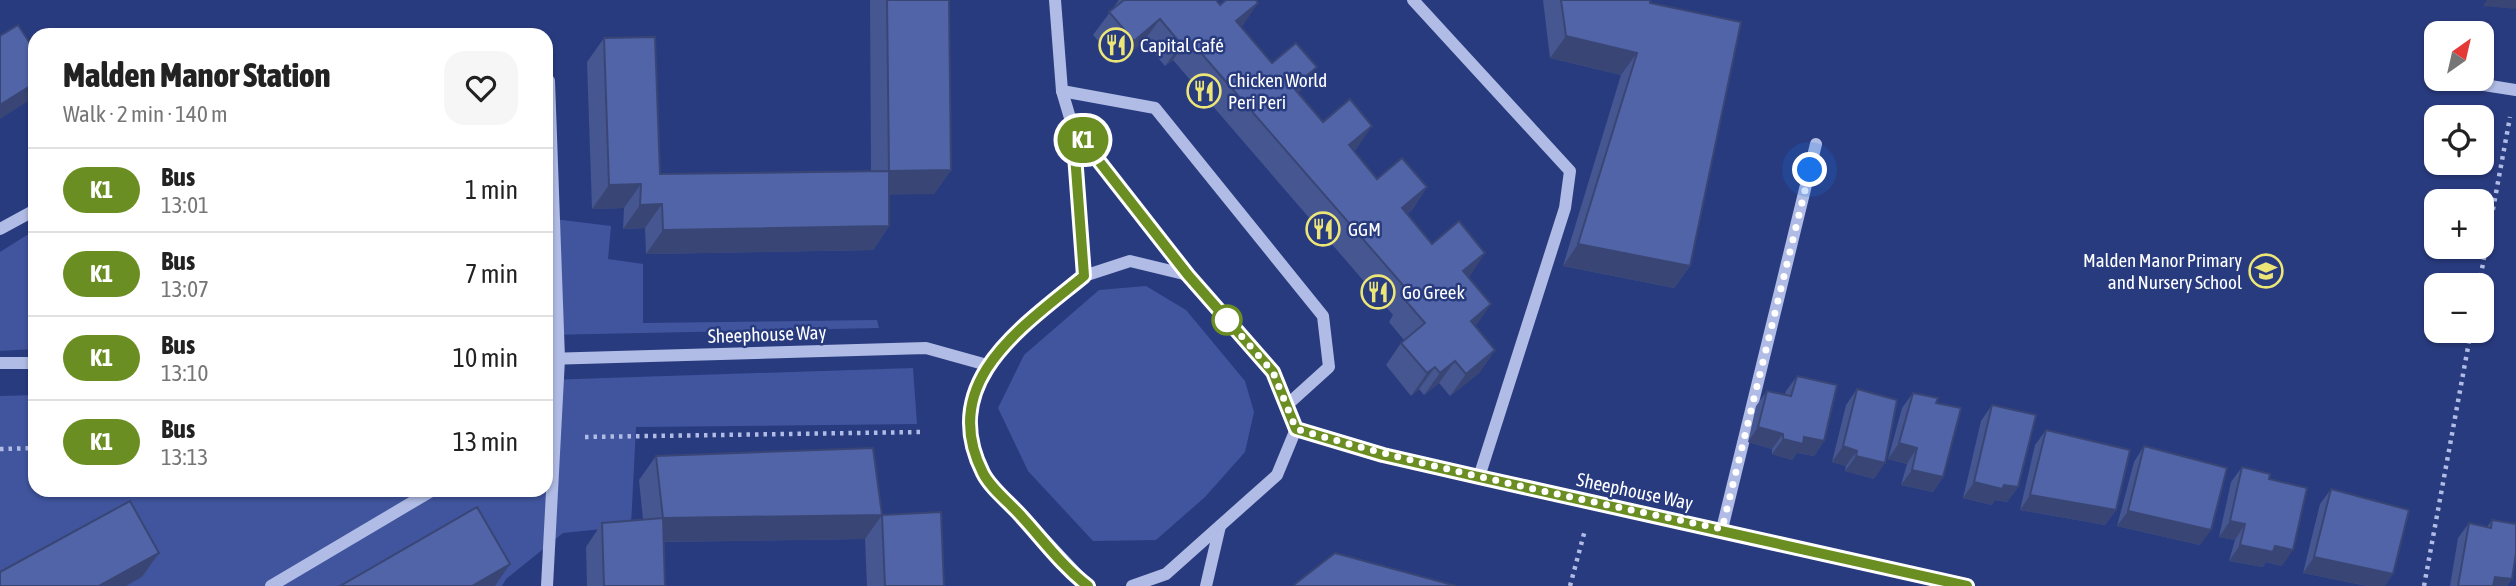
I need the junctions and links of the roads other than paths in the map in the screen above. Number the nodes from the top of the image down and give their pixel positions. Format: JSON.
{"nodes":[{"id":1,"x":1055,"y":0,"type":"edge"},
{"id":2,"x":1413,"y":0,"type":"edge"},
{"id":3,"x":2494,"y":87,"type":"edge"},
{"id":4,"x":2516,"y":90,"type":"edge"},
{"id":5,"x":1062,"y":91,"type":"junction"},
{"id":6,"x":1073,"y":128,"type":"junction"},
{"id":7,"x":1816,"y":144,"type":"dead end"},
{"id":8,"x":28,"y":213,"type":"edge"},
{"id":9,"x":0,"y":229,"type":"edge"},
{"id":10,"x":1188,"y":275,"type":"junction"},
{"id":11,"x":1084,"y":276,"type":"junction"},
{"id":12,"x":553,"y":359,"type":"edge"},
{"id":13,"x":0,"y":363,"type":"edge"},
{"id":14,"x":28,"y":363,"type":"edge"},
{"id":15,"x":987,"y":365,"type":"junction"},
{"id":16,"x":553,"y":385,"type":"edge"},
{"id":17,"x":1287,"y":405,"type":"junction"},
{"id":18,"x":1296,"y":429,"type":"junction"},
{"id":19,"x":553,"y":475,"type":"edge"},
{"id":20,"x":1479,"y":477,"type":"junction"},
{"id":21,"x":421,"y":497,"type":"edge"},
{"id":22,"x":552,"y":497,"type":"edge"},
{"id":23,"x":1220,"y":526,"type":"junction"},
{"id":24,"x":1722,"y":529,"type":"junction"},
{"id":25,"x":1080,"y":583,"type":"edge"},
{"id":26,"x":271,"y":586,"type":"edge"},
{"id":27,"x":547,"y":586,"type":"edge"},
{"id":28,"x":1132,"y":586,"type":"edge"},
{"id":29,"x":1206,"y":586,"type":"edge"},
{"id":30,"x":1967,"y":586,"type":"edge"}],
"edges":[{"from":1,"to":5,"type":"street"},
{"from":2,"to":20,"type":"street"},
{"from":3,"to":4,"type":"street"},
{"from":5,"to":6,"type":"street"},
{"from":5,"to":17,"type":"street"},
{"from":6,"to":10,"type":"street"},
{"from":6,"to":11,"type":"street"},
{"from":7,"to":24,"type":"street"},
{"from":8,"to":9,"type":"street"},
{"from":10,"to":11,"type":"street"},
{"from":10,"to":17,"type":"street"},
{"from":11,"to":15,"type":"street"},
{"from":12,"to":15,"type":"street","name":"Sheephouse Way"},
{"from":13,"to":14,"type":"street"},
{"from":15,"to":25,"type":"street"},
{"from":16,"to":19,"type":"street"},
{"from":17,"to":18,"type":"street"},
{"from":18,"to":20,"type":"street","name":"Sheephouse Way"},
{"from":18,"to":23,"type":"street"},
{"from":20,"to":24,"type":"street","name":"Sheephouse Way"},
{"from":21,"to":26,"type":"street"},
{"from":22,"to":27,"type":"street"},
{"from":23,"to":28,"type":"street"},
{"from":23,"to":29,"type":"street"},
{"from":24,"to":30,"type":"street","name":"Sheephouse Way"}]}
